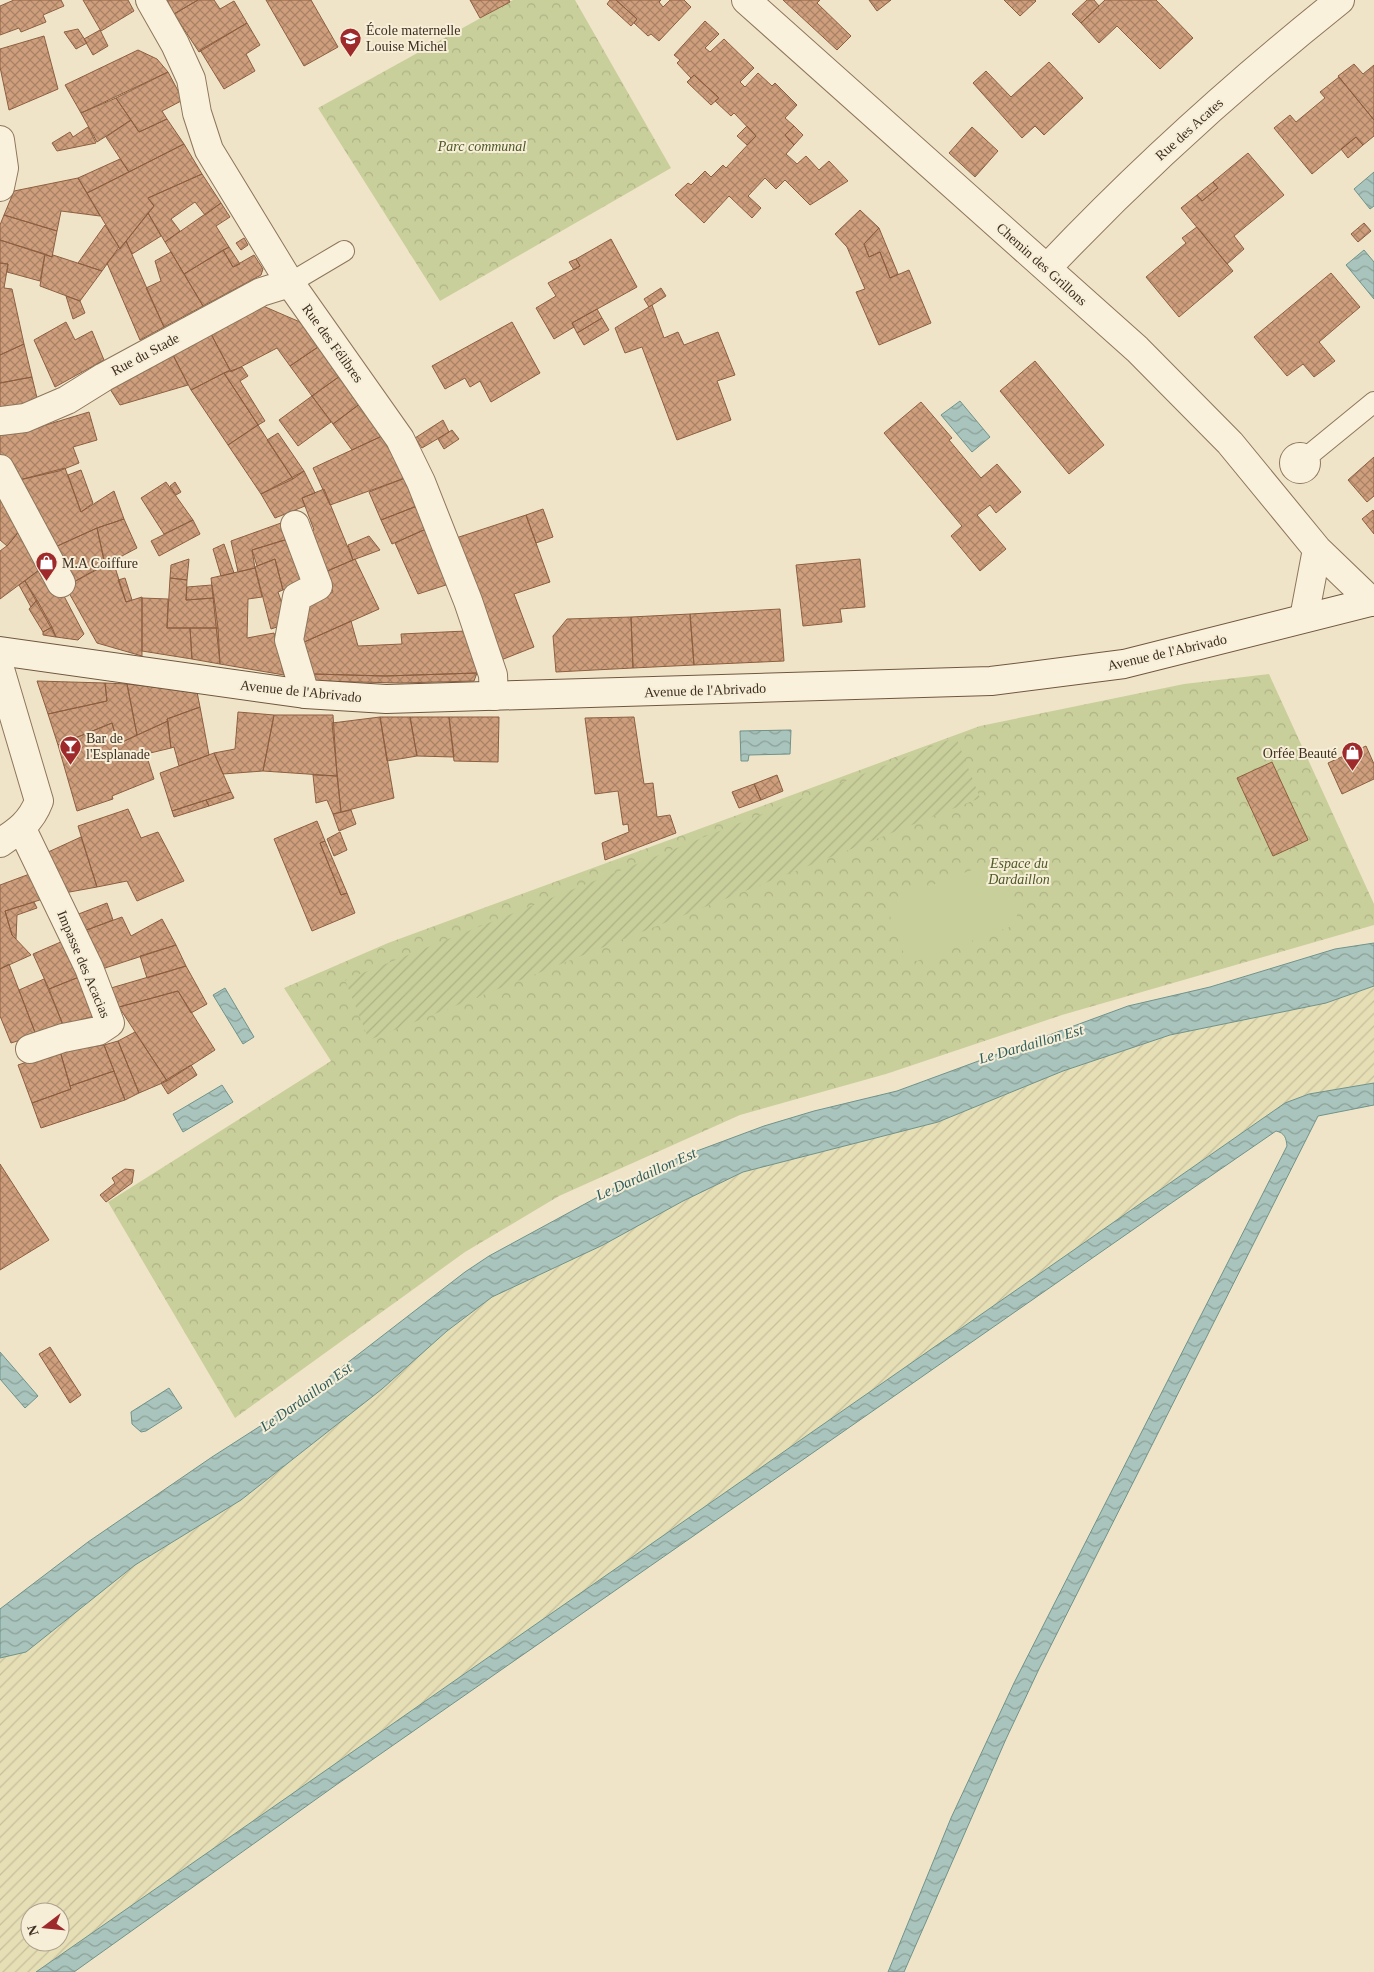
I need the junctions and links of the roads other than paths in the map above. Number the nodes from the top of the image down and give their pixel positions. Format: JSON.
{"nodes":[{"id":1,"x":150,"y":0,"type":"edge"},
{"id":2,"x":746,"y":0,"type":"edge"},
{"id":3,"x":1340,"y":0,"type":"edge"},
{"id":4,"x":0,"y":140,"type":"edge"},
{"id":5,"x":0,"y":188,"type":"edge"},
{"id":6,"x":344,"y":250,"type":"dead end"},
{"id":7,"x":1047,"y":268,"type":"junction"},
{"id":8,"x":290,"y":283,"type":"junction"},
{"id":9,"x":1374,"y":402,"type":"edge"},
{"id":10,"x":0,"y":421,"type":"edge"},
{"id":11,"x":0,"y":469,"type":"edge"},
{"id":12,"x":1269,"y":489,"type":"junction"},
{"id":13,"x":295,"y":525,"type":"dead end"},
{"id":14,"x":1317,"y":549,"type":"junction"},
{"id":15,"x":61,"y":583,"type":"dead end"},
{"id":16,"x":1373,"y":601,"type":"edge"},
{"id":17,"x":1304,"y":618,"type":"junction"},
{"id":18,"x":0,"y":651,"type":"edge"},
{"id":19,"x":0,"y":669,"type":"edge"},
{"id":20,"x":305,"y":694,"type":"junction"},
{"id":21,"x":494,"y":696,"type":"junction"},
{"id":22,"x":11,"y":836,"type":"edge"},
{"id":23,"x":30,"y":1049,"type":"dead end"}],
"edges":[{"from":1,"to":8,"type":"street","name":"Rue des Félibres"},
{"from":2,"to":7,"type":"street","name":"Chemin des Grillons"},
{"from":3,"to":7,"type":"street","name":"Rue des Acates"},
{"from":4,"to":5,"type":"street"},
{"from":6,"to":8,"type":"lane"},
{"from":7,"to":12,"type":"street","name":"Chemin des Grillons"},
{"from":8,"to":10,"type":"street","name":"Rue du Stade"},
{"from":8,"to":21,"type":"street","name":"Rue des Félibres"},
{"from":9,"to":12,"type":"lane"},
{"from":11,"to":15,"type":"street"},
{"from":12,"to":14,"type":"street","name":"Chemin des Grillons"},
{"from":13,"to":20,"type":"street"},
{"from":14,"to":16,"type":"street","name":"Chemin des Grillons"},
{"from":14,"to":17,"type":"street"},
{"from":16,"to":17,"type":"street","name":"Avenue de l'Abrivado"},
{"from":17,"to":21,"type":"street","name":"Avenue de l'Abrivado"},
{"from":18,"to":20,"type":"street","name":"Avenue de l'Abrivado"},
{"from":19,"to":22,"type":"street"},
{"from":20,"to":21,"type":"street","name":"Avenue de l'Abrivado"},
{"from":22,"to":23,"type":"street","name":"Impasse des Acacias"}]}
